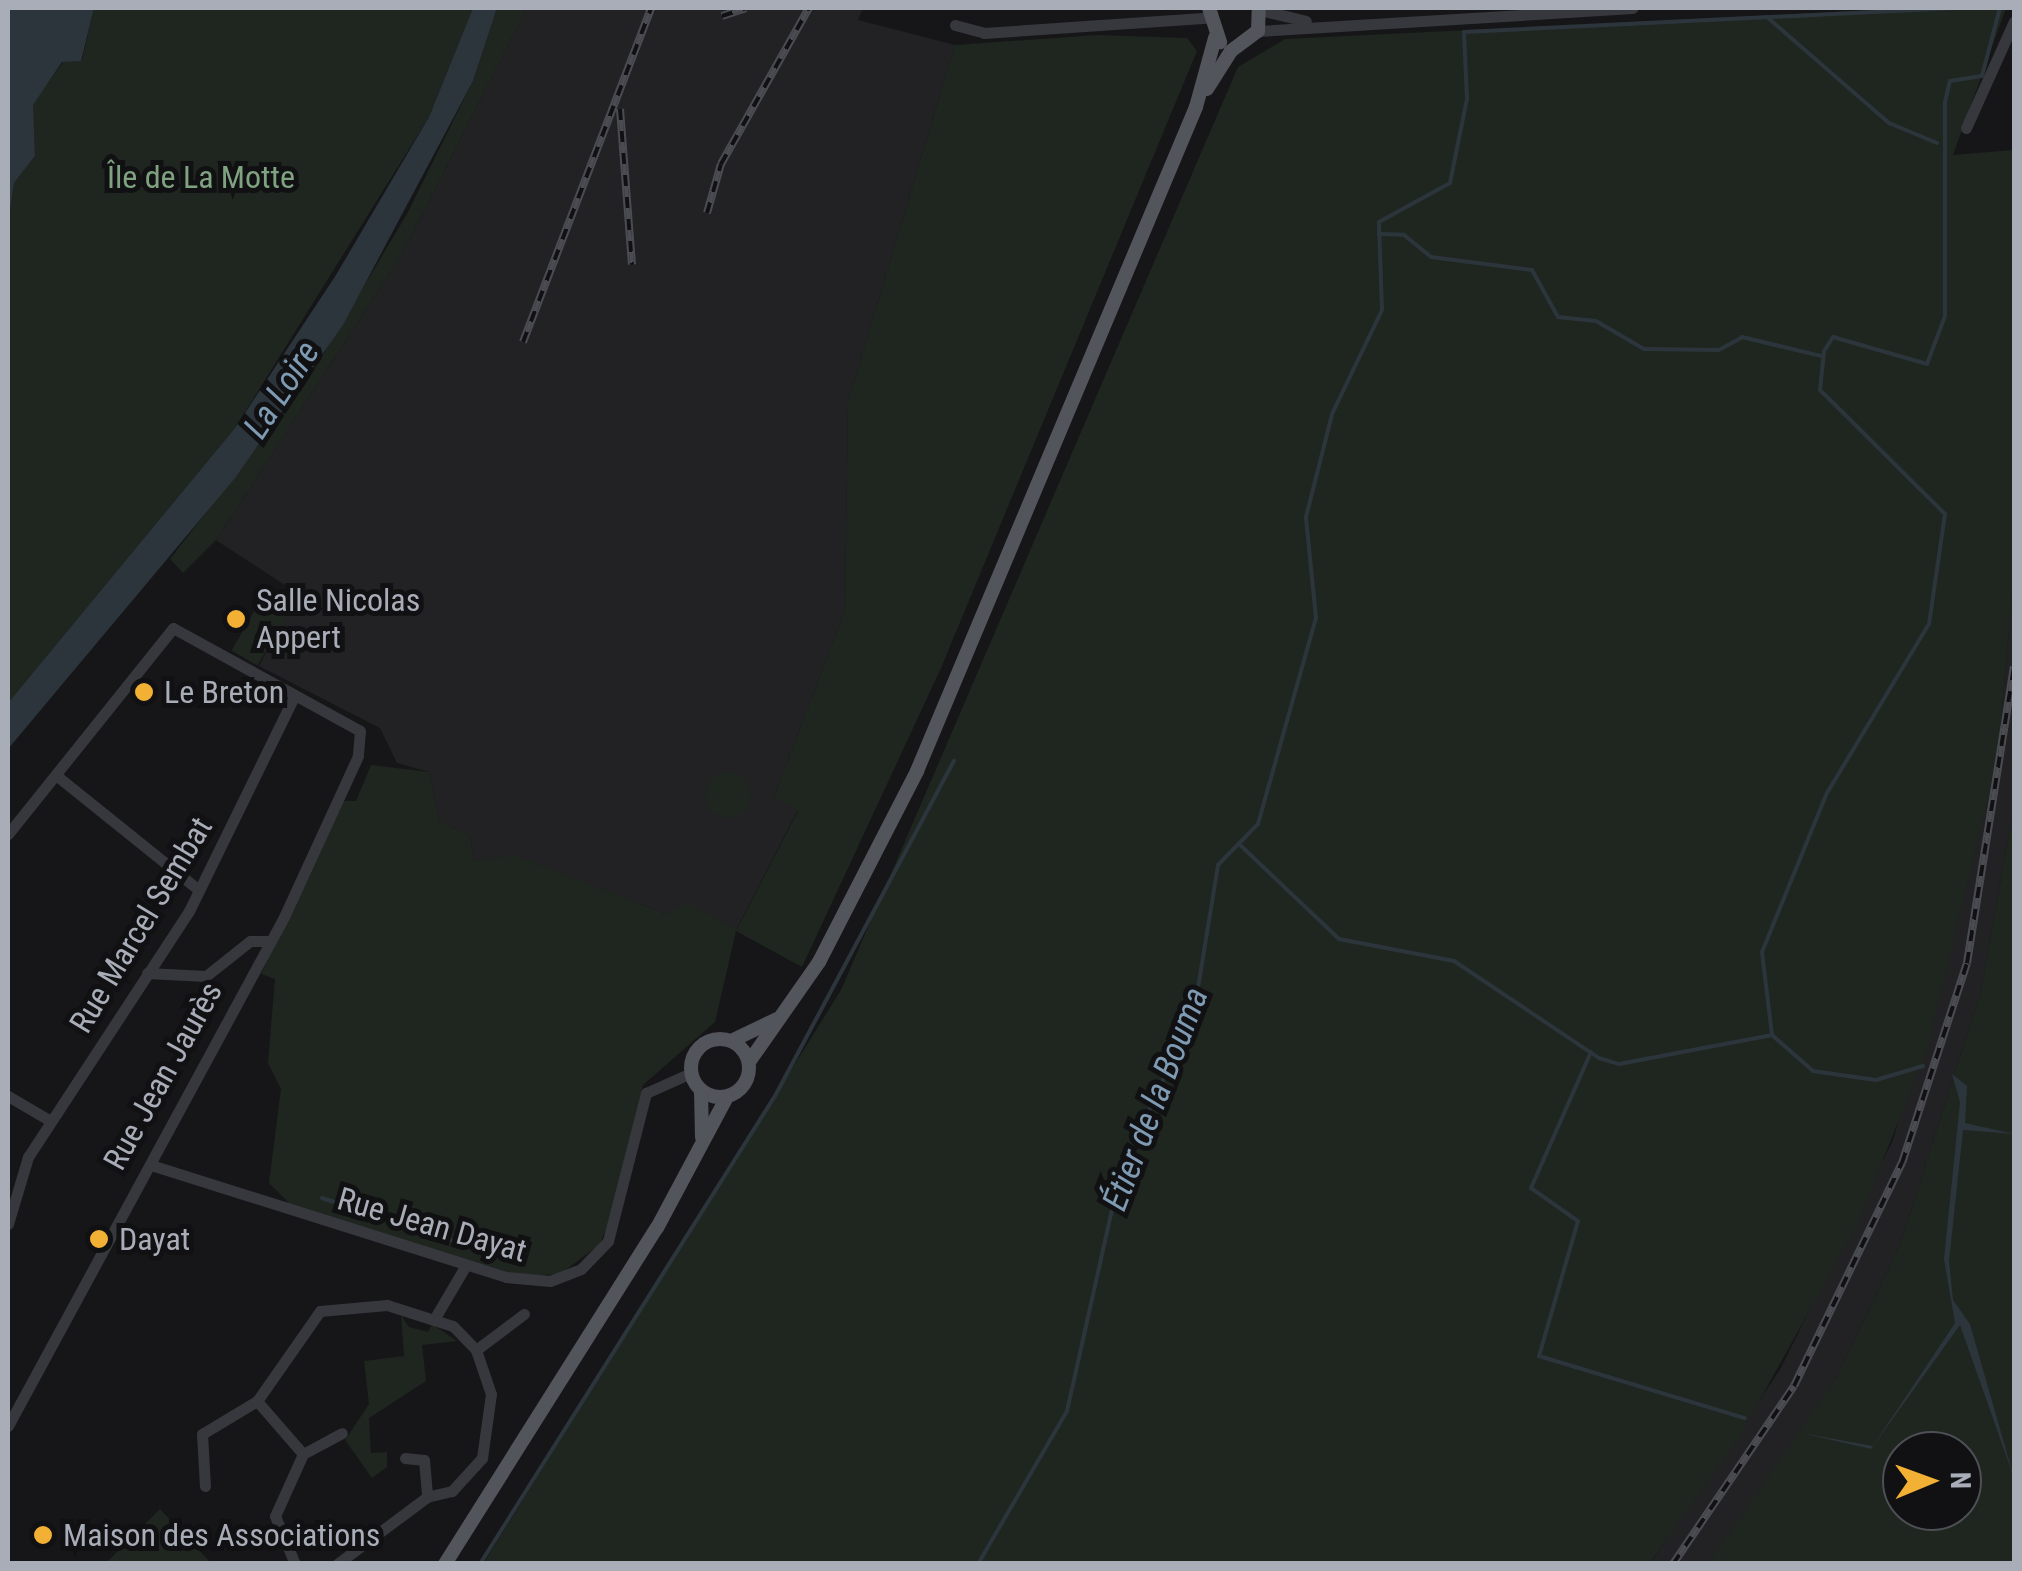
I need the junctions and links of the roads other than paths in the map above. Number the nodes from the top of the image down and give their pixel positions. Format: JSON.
{"nodes":[{"id":1,"x":1632,"y":8,"type":"edge"},
{"id":2,"x":1259,"y":9,"type":"edge"},
{"id":3,"x":1208,"y":13,"type":"edge"},
{"id":4,"x":2014,"y":21,"type":"edge"},
{"id":5,"x":1316,"y":22,"type":"junction"},
{"id":6,"x":954,"y":26,"type":"dead end"},
{"id":7,"x":1258,"y":31,"type":"junction"},
{"id":8,"x":1215,"y":38,"type":"junction"},
{"id":9,"x":1236,"y":46,"type":"junction"},
{"id":10,"x":1196,"y":107,"type":"junction"},
{"id":11,"x":1966,"y":128,"type":"dead end"},
{"id":12,"x":294,"y":698,"type":"junction"},
{"id":13,"x":56,"y":776,"type":"junction"},
{"id":14,"x":8,"y":834,"type":"edge"},
{"id":15,"x":199,"y":890,"type":"junction"},
{"id":16,"x":268,"y":941,"type":"junction"},
{"id":17,"x":147,"y":974,"type":"junction"},
{"id":18,"x":777,"y":1019,"type":"junction"},
{"id":19,"x":731,"y":1041,"type":"junction"},
{"id":20,"x":748,"y":1062,"type":"junction"},
{"id":21,"x":691,"y":1073,"type":"junction"},
{"id":22,"x":701,"y":1090,"type":"junction"},
{"id":23,"x":8,"y":1096,"type":"edge"},
{"id":24,"x":727,"y":1097,"type":"junction"},
{"id":25,"x":49,"y":1120,"type":"junction"},
{"id":26,"x":702,"y":1143,"type":"junction"},
{"id":27,"x":150,"y":1165,"type":"junction"},
{"id":28,"x":8,"y":1224,"type":"edge"},
{"id":29,"x":466,"y":1265,"type":"junction"},
{"id":30,"x":524,"y":1314,"type":"dead end"},
{"id":31,"x":436,"y":1316,"type":"junction"},
{"id":32,"x":476,"y":1350,"type":"junction"},
{"id":33,"x":257,"y":1401,"type":"junction"},
{"id":34,"x":8,"y":1426,"type":"edge"},
{"id":35,"x":342,"y":1433,"type":"dead end"},
{"id":36,"x":303,"y":1454,"type":"junction"},
{"id":37,"x":405,"y":1458,"type":"dead end"},
{"id":38,"x":205,"y":1486,"type":"dead end"},
{"id":39,"x":427,"y":1497,"type":"junction"},
{"id":40,"x":296,"y":1564,"type":"edge"},
{"id":41,"x":337,"y":1564,"type":"edge"},
{"id":42,"x":445,"y":1564,"type":"edge"}],
"edges":[{"from":1,"to":5,"type":"street"},
{"from":2,"to":5,"type":"street"},
{"from":2,"to":7,"type":"main road"},
{"from":3,"to":6,"type":"street"},
{"from":3,"to":8,"type":"main road"},
{"from":4,"to":11,"type":"street"},
{"from":5,"to":7,"type":"street"},
{"from":7,"to":9,"type":"main road"},
{"from":8,"to":9,"type":"main road"},
{"from":8,"to":10,"type":"main road"},
{"from":9,"to":10,"type":"main road"},
{"from":10,"to":18,"type":"main road"},
{"from":12,"to":13,"type":"street"},
{"from":12,"to":15,"type":"street","name":"Rue Marcel Sembat"},
{"from":12,"to":16,"type":"street","name":"Rue Jean Jaurès"},
{"from":13,"to":14,"type":"street"},
{"from":13,"to":15,"type":"street"},
{"from":15,"to":17,"type":"street","name":"Rue Marcel Sembat"},
{"from":16,"to":17,"type":"street"},
{"from":16,"to":27,"type":"street","name":"Rue Jean Jaurès"},
{"from":17,"to":25,"type":"street","name":"Rue Marcel Sembat"},
{"from":18,"to":19,"type":"main road"},
{"from":18,"to":20,"type":"main road"},
{"from":19,"to":20,"type":"main road"},
{"from":19,"to":21,"type":"main road"},
{"from":20,"to":24,"type":"main road"},
{"from":21,"to":22,"type":"main road"},
{"from":21,"to":29,"type":"street","name":"Rue Jean Dayat"},
{"from":22,"to":24,"type":"main road"},
{"from":22,"to":26,"type":"main road"},
{"from":23,"to":25,"type":"street"},
{"from":24,"to":26,"type":"main road"},
{"from":25,"to":28,"type":"street","name":"Rue Marcel Sembat"},
{"from":26,"to":42,"type":"main road"},
{"from":27,"to":29,"type":"street","name":"Rue Jean Dayat"},
{"from":27,"to":34,"type":"street","name":"Rue Jean Jaurès"},
{"from":29,"to":31,"type":"street"},
{"from":30,"to":32,"type":"street"},
{"from":31,"to":32,"type":"street"},
{"from":31,"to":33,"type":"street"},
{"from":32,"to":39,"type":"street"},
{"from":33,"to":36,"type":"street"},
{"from":33,"to":38,"type":"street"},
{"from":35,"to":36,"type":"street"},
{"from":36,"to":40,"type":"street"},
{"from":37,"to":39,"type":"street"},
{"from":39,"to":41,"type":"street"}]}
